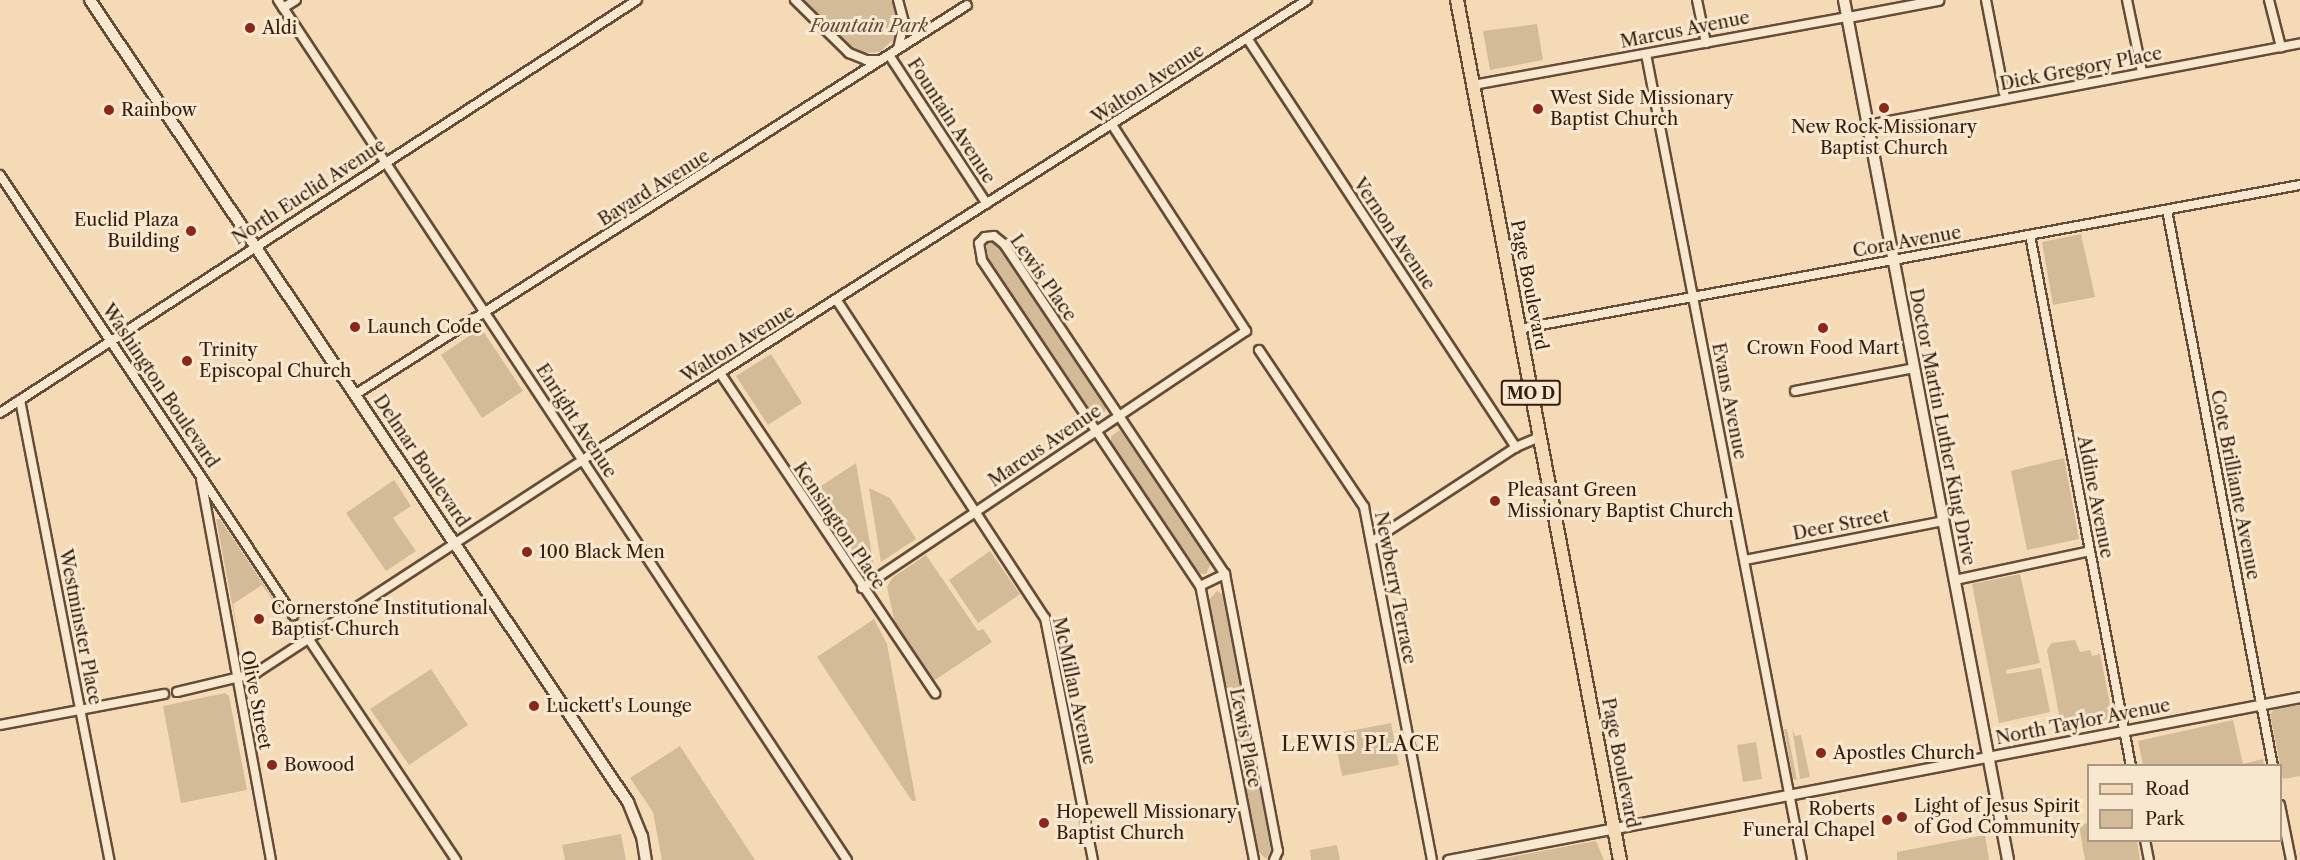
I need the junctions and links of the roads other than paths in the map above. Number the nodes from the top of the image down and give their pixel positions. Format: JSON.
{"nodes":[{"id":1,"x":90,"y":0,"type":"edge"},
{"id":2,"x":278,"y":0,"type":"edge"},
{"id":3,"x":296,"y":0,"type":"edge"},
{"id":4,"x":637,"y":0,"type":"edge"},
{"id":5,"x":795,"y":0,"type":"edge"},
{"id":6,"x":898,"y":0,"type":"edge"},
{"id":7,"x":1307,"y":0,"type":"edge"},
{"id":8,"x":1457,"y":0,"type":"edge"},
{"id":9,"x":1697,"y":0,"type":"edge"},
{"id":10,"x":1844,"y":0,"type":"edge"},
{"id":11,"x":1938,"y":0,"type":"edge"},
{"id":12,"x":1986,"y":0,"type":"edge"},
{"id":13,"x":2127,"y":0,"type":"edge"},
{"id":14,"x":2270,"y":0,"type":"edge"},
{"id":15,"x":967,"y":5,"type":"dead end"},
{"id":16,"x":283,"y":8,"type":"junction"},
{"id":17,"x":1848,"y":17,"type":"junction"},
{"id":18,"x":1247,"y":38,"type":"junction"},
{"id":19,"x":1706,"y":43,"type":"junction"},
{"id":20,"x":2300,"y":43,"type":"edge"},
{"id":21,"x":2281,"y":47,"type":"junction"},
{"id":22,"x":898,"y":49,"type":"junction"},
{"id":23,"x":1646,"y":54,"type":"junction"},
{"id":24,"x":889,"y":55,"type":"junction"},
{"id":25,"x":882,"y":60,"type":"junction"},
{"id":26,"x":2142,"y":72,"type":"junction"},
{"id":27,"x":1473,"y":85,"type":"junction"},
{"id":28,"x":2005,"y":98,"type":"junction"},
{"id":29,"x":1112,"y":125,"type":"junction"},
{"id":30,"x":1868,"y":125,"type":"junction"},
{"id":31,"x":385,"y":160,"type":"junction"},
{"id":32,"x":0,"y":175,"type":"edge"},
{"id":33,"x":2300,"y":185,"type":"edge"},
{"id":34,"x":987,"y":204,"type":"junction"},
{"id":35,"x":2167,"y":210,"type":"junction"},
{"id":36,"x":2030,"y":235,"type":"junction"},
{"id":37,"x":256,"y":243,"type":"junction"},
{"id":38,"x":1894,"y":259,"type":"junction"},
{"id":39,"x":1692,"y":298,"type":"junction"},
{"id":40,"x":836,"y":299,"type":"junction"},
{"id":41,"x":486,"y":311,"type":"junction"},
{"id":42,"x":1519,"y":329,"type":"junction"},
{"id":43,"x":111,"y":340,"type":"junction"},
{"id":44,"x":1259,"y":350,"type":"dead end"},
{"id":45,"x":1914,"y":368,"type":"junction"},
{"id":46,"x":720,"y":374,"type":"junction"},
{"id":47,"x":1795,"y":392,"type":"dead end"},
{"id":48,"x":356,"y":394,"type":"junction"},
{"id":49,"x":20,"y":400,"type":"junction"},
{"id":50,"x":0,"y":413,"type":"edge"},
{"id":51,"x":1119,"y":416,"type":"junction"},
{"id":52,"x":1098,"y":430,"type":"junction"},
{"id":53,"x":1540,"y":438,"type":"junction"},
{"id":54,"x":1516,"y":447,"type":"junction"},
{"id":55,"x":584,"y":459,"type":"junction"},
{"id":56,"x":201,"y":474,"type":"junction"},
{"id":57,"x":976,"y":511,"type":"junction"},
{"id":58,"x":1944,"y":520,"type":"junction"},
{"id":59,"x":1371,"y":542,"type":"junction"},
{"id":60,"x":455,"y":543,"type":"junction"},
{"id":61,"x":2090,"y":551,"type":"junction"},
{"id":62,"x":1745,"y":560,"type":"junction"},
{"id":63,"x":1225,"y":574,"type":"junction"},
{"id":64,"x":1955,"y":580,"type":"junction"},
{"id":65,"x":1200,"y":586,"type":"junction"},
{"id":66,"x":862,"y":588,"type":"junction"},
{"id":67,"x":293,"y":615,"type":"dead end"},
{"id":68,"x":308,"y":638,"type":"junction"},
{"id":69,"x":237,"y":680,"type":"junction"},
{"id":70,"x":177,"y":692,"type":"dead end"},
{"id":71,"x":935,"y":693,"type":"dead end"},
{"id":72,"x":164,"y":694,"type":"dead end"},
{"id":73,"x":2300,"y":697,"type":"edge"},
{"id":74,"x":2262,"y":704,"type":"junction"},
{"id":75,"x":81,"y":710,"type":"junction"},
{"id":76,"x":0,"y":725,"type":"edge"},
{"id":77,"x":2123,"y":731,"type":"junction"},
{"id":78,"x":1988,"y":757,"type":"junction"},
{"id":79,"x":2131,"y":764,"type":"edge"},
{"id":80,"x":2273,"y":764,"type":"edge"},
{"id":81,"x":1790,"y":795,"type":"junction"},
{"id":82,"x":2282,"y":815,"type":"edge"},
{"id":83,"x":1614,"y":829,"type":"junction"},
{"id":84,"x":2145,"y":842,"type":"edge"},
{"id":85,"x":109,"y":860,"type":"edge"},
{"id":86,"x":272,"y":860,"type":"edge"},
{"id":87,"x":456,"y":860,"type":"edge"},
{"id":88,"x":646,"y":860,"type":"edge"},
{"id":89,"x":847,"y":860,"type":"edge"},
{"id":90,"x":1093,"y":860,"type":"edge"},
{"id":91,"x":1254,"y":860,"type":"edge"},
{"id":92,"x":1274,"y":860,"type":"edge"},
{"id":93,"x":1432,"y":860,"type":"edge"},
{"id":94,"x":1448,"y":860,"type":"edge"},
{"id":95,"x":1620,"y":860,"type":"edge"},
{"id":96,"x":1802,"y":860,"type":"edge"},
{"id":97,"x":2008,"y":860,"type":"edge"},
{"id":98,"x":2149,"y":860,"type":"edge"},
{"id":99,"x":2291,"y":860,"type":"edge"}],
"edges":[{"from":1,"to":37,"type":"main road","name":"Delmar Boulevard"},
{"from":2,"to":16,"type":"street","name":"Enright Avenue"},
{"from":3,"to":16,"type":"street"},
{"from":4,"to":31,"type":"street","name":"North Euclid Avenue"},
{"from":5,"to":25,"type":"street","name":"Fountain Avenue"},
{"from":6,"to":22,"type":"street","name":"Fountain Avenue"},
{"from":7,"to":18,"type":"street","name":"Walton Avenue"},
{"from":8,"to":27,"type":"main road","name":"Page Boulevard","number":"MO D"},
{"from":9,"to":19,"type":"street"},
{"from":10,"to":17,"type":"main road","name":"Doctor Martin Luther King Drive"},
{"from":11,"to":17,"type":"street","name":"Marcus Avenue"},
{"from":12,"to":28,"type":"street"},
{"from":13,"to":26,"type":"street"},
{"from":14,"to":21,"type":"street"},
{"from":15,"to":22,"type":"street","name":"Bayard Avenue"},
{"from":16,"to":31,"type":"street","name":"Enright Avenue"},
{"from":17,"to":19,"type":"street","name":"Marcus Avenue"},
{"from":17,"to":30,"type":"main road","name":"Doctor Martin Luther King Drive"},
{"from":18,"to":29,"type":"street","name":"Walton Avenue"},
{"from":18,"to":54,"type":"street","name":"Vernon Avenue"},
{"from":19,"to":23,"type":"street","name":"Marcus Avenue"},
{"from":20,"to":21,"type":"street","name":"Dick Gregory Place"},
{"from":21,"to":26,"type":"street","name":"Dick Gregory Place"},
{"from":22,"to":24,"type":"street","name":"Bayard Avenue"},
{"from":23,"to":27,"type":"street","name":"Marcus Avenue"},
{"from":23,"to":39,"type":"street","name":"Evans Avenue"},
{"from":24,"to":25,"type":"street","name":"Bayard Avenue"},
{"from":24,"to":34,"type":"street","name":"Fountain Avenue"},
{"from":25,"to":41,"type":"street","name":"Bayard Avenue"},
{"from":26,"to":28,"type":"street","name":"Dick Gregory Place"},
{"from":27,"to":42,"type":"main road","name":"Page Boulevard","number":"MO D"},
{"from":28,"to":30,"type":"street","name":"Dick Gregory Place"},
{"from":29,"to":34,"type":"street","name":"Walton Avenue"},
{"from":29,"to":51,"type":"street","name":"Marcus Avenue"},
{"from":30,"to":38,"type":"main road","name":"Doctor Martin Luther King Drive"},
{"from":31,"to":37,"type":"street","name":"North Euclid Avenue"},
{"from":31,"to":41,"type":"street","name":"Enright Avenue"},
{"from":32,"to":43,"type":"street","name":"Washington Boulevard"},
{"from":33,"to":35,"type":"street","name":"Cora Avenue"},
{"from":34,"to":40,"type":"street","name":"Walton Avenue"},
{"from":35,"to":36,"type":"street","name":"Cora Avenue"},
{"from":35,"to":74,"type":"street","name":"Cote Brilliante Avenue"},
{"from":36,"to":38,"type":"street","name":"Cora Avenue"},
{"from":36,"to":61,"type":"street","name":"Aldine Avenue"},
{"from":37,"to":43,"type":"street","name":"North Euclid Avenue"},
{"from":37,"to":48,"type":"main road","name":"Delmar Boulevard"},
{"from":38,"to":39,"type":"street","name":"Cora Avenue"},
{"from":38,"to":45,"type":"main road","name":"Doctor Martin Luther King Drive"},
{"from":39,"to":42,"type":"street","name":"Cora Avenue"},
{"from":39,"to":62,"type":"street","name":"Evans Avenue"},
{"from":40,"to":46,"type":"street","name":"Walton Avenue"},
{"from":40,"to":57,"type":"street","name":"McMillan Avenue"},
{"from":41,"to":48,"type":"street","name":"Bayard Avenue"},
{"from":41,"to":55,"type":"street","name":"Enright Avenue"},
{"from":42,"to":53,"type":"main road","name":"Page Boulevard","number":"MO D"},
{"from":43,"to":49,"type":"street","name":"North Euclid Avenue"},
{"from":43,"to":56,"type":"street","name":"Washington Boulevard"},
{"from":44,"to":59,"type":"street","name":"Newberry Terrace"},
{"from":45,"to":47,"type":"street"},
{"from":45,"to":58,"type":"main road","name":"Doctor Martin Luther King Drive"},
{"from":46,"to":55,"type":"street","name":"Walton Avenue"},
{"from":46,"to":66,"type":"street","name":"Kensington Place"},
{"from":48,"to":60,"type":"main road","name":"Delmar Boulevard"},
{"from":49,"to":50,"type":"street","name":"North Euclid Avenue"},
{"from":49,"to":75,"type":"street","name":"Westminster Place"},
{"from":51,"to":52,"type":"street","name":"Marcus Avenue"},
{"from":51,"to":52,"type":"street","name":"Lewis Place"},
{"from":51,"to":63,"type":"street","name":"Lewis Place"},
{"from":52,"to":57,"type":"street","name":"Marcus Avenue"},
{"from":52,"to":65,"type":"street","name":"Lewis Place"},
{"from":53,"to":54,"type":"street"},
{"from":53,"to":83,"type":"main road","name":"Page Boulevard","number":"MO D"},
{"from":54,"to":59,"type":"street"},
{"from":55,"to":60,"type":"street","name":"Walton Avenue"},
{"from":55,"to":89,"type":"street","name":"Enright Avenue"},
{"from":56,"to":67,"type":"street","name":"Washington Boulevard"},
{"from":56,"to":69,"type":"street","name":"Olive Street"},
{"from":57,"to":66,"type":"street","name":"Marcus Avenue"},
{"from":57,"to":90,"type":"street","name":"McMillan Avenue"},
{"from":58,"to":62,"type":"street","name":"Deer Street"},
{"from":58,"to":64,"type":"main road","name":"Doctor Martin Luther King Drive"},
{"from":59,"to":93,"type":"street","name":"Newberry Terrace"},
{"from":60,"to":68,"type":"street","name":"Walton Avenue"},
{"from":60,"to":88,"type":"main road","name":"Delmar Boulevard"},
{"from":61,"to":64,"type":"street"},
{"from":61,"to":77,"type":"street","name":"Aldine Avenue"},
{"from":62,"to":81,"type":"street","name":"Evans Avenue"},
{"from":63,"to":65,"type":"street"},
{"from":63,"to":92,"type":"street","name":"Lewis Place"},
{"from":64,"to":78,"type":"main road","name":"Doctor Martin Luther King Drive"},
{"from":65,"to":91,"type":"street","name":"Lewis Place"},
{"from":66,"to":71,"type":"street","name":"Kensington Place"},
{"from":68,"to":69,"type":"street","name":"Walton Avenue"},
{"from":68,"to":87,"type":"street"},
{"from":69,"to":70,"type":"street","name":"Walton Avenue"},
{"from":69,"to":86,"type":"street","name":"Olive Street"},
{"from":72,"to":75,"type":"street"},
{"from":73,"to":74,"type":"street","name":"North Taylor Avenue"},
{"from":74,"to":77,"type":"street","name":"North Taylor Avenue"},
{"from":74,"to":80,"type":"street","name":"Cote Brilliante Avenue"},
{"from":75,"to":76,"type":"street"},
{"from":75,"to":85,"type":"street","name":"Westminster Place"},
{"from":77,"to":78,"type":"street","name":"North Taylor Avenue"},
{"from":77,"to":79,"type":"street","name":"Aldine Avenue"},
{"from":78,"to":81,"type":"street","name":"North Taylor Avenue"},
{"from":78,"to":97,"type":"main road","name":"Doctor Martin Luther King Drive"},
{"from":81,"to":83,"type":"street","name":"North Taylor Avenue"},
{"from":81,"to":96,"type":"street","name":"Evans Avenue"},
{"from":82,"to":99,"type":"street"},
{"from":83,"to":94,"type":"street","name":"North Taylor Avenue"},
{"from":83,"to":95,"type":"main road","name":"Page Boulevard","number":"MO D"},
{"from":84,"to":98,"type":"street"}]}
